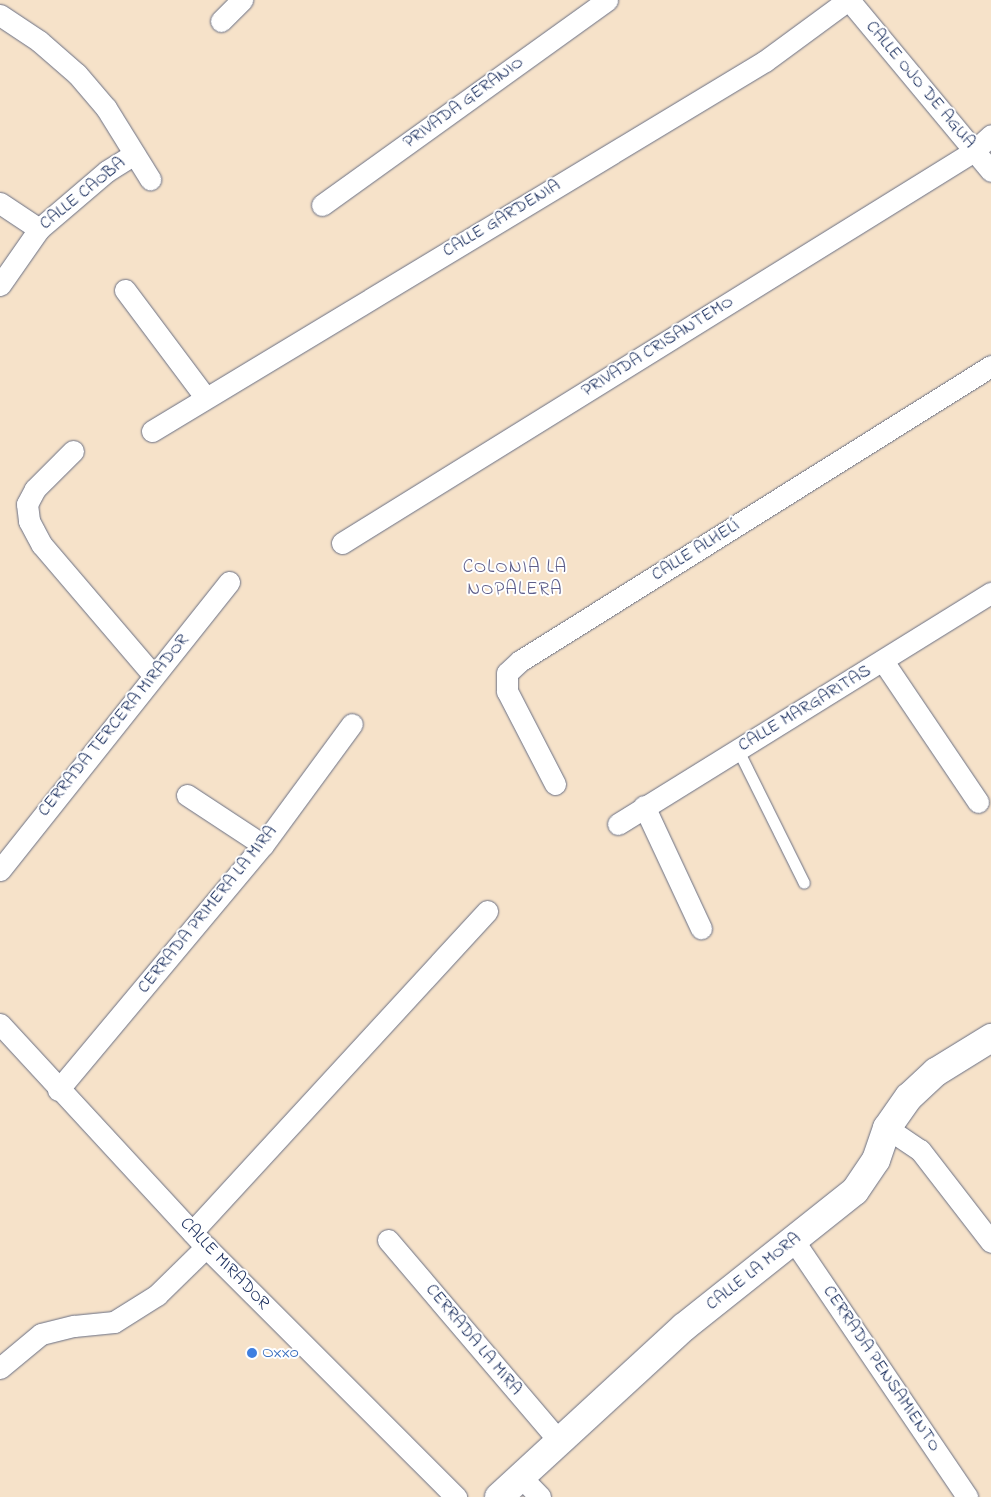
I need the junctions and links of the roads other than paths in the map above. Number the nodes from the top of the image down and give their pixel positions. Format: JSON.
{"nodes":[{"id":1,"x":242,"y":0,"type":"edge"},
{"id":2,"x":607,"y":0,"type":"edge"},
{"id":3,"x":848,"y":0,"type":"edge"},
{"id":4,"x":0,"y":15,"type":"edge"},
{"id":5,"x":221,"y":21,"type":"dead end"},
{"id":6,"x":991,"y":135,"type":"edge"},
{"id":7,"x":974,"y":150,"type":"junction"},
{"id":8,"x":134,"y":154,"type":"junction"},
{"id":9,"x":991,"y":171,"type":"edge"},
{"id":10,"x":150,"y":179,"type":"dead end"},
{"id":11,"x":0,"y":203,"type":"edge"},
{"id":12,"x":322,"y":206,"type":"dead end"},
{"id":13,"x":39,"y":229,"type":"junction"},
{"id":14,"x":0,"y":285,"type":"edge"},
{"id":15,"x":126,"y":290,"type":"dead end"},
{"id":16,"x":991,"y":366,"type":"edge"},
{"id":17,"x":205,"y":397,"type":"junction"},
{"id":18,"x":152,"y":430,"type":"dead end"},
{"id":19,"x":73,"y":451,"type":"dead end"},
{"id":20,"x":342,"y":543,"type":"dead end"},
{"id":21,"x":229,"y":582,"type":"dead end"},
{"id":22,"x":991,"y":593,"type":"edge"},
{"id":23,"x":883,"y":661,"type":"junction"},
{"id":24,"x":154,"y":676,"type":"junction"},
{"id":25,"x":352,"y":724,"type":"dead end"},
{"id":26,"x":738,"y":750,"type":"junction"},
{"id":27,"x":556,"y":784,"type":"dead end"},
{"id":28,"x":188,"y":795,"type":"dead end"},
{"id":29,"x":978,"y":802,"type":"dead end"},
{"id":30,"x":644,"y":806,"type":"junction"},
{"id":31,"x":618,"y":824,"type":"dead end"},
{"id":32,"x":263,"y":845,"type":"junction"},
{"id":33,"x":0,"y":870,"type":"edge"},
{"id":34,"x":804,"y":883,"type":"dead end"},
{"id":35,"x":487,"y":911,"type":"dead end"},
{"id":36,"x":701,"y":928,"type":"dead end"},
{"id":37,"x":0,"y":1024,"type":"edge"},
{"id":38,"x":991,"y":1038,"type":"edge"},
{"id":39,"x":58,"y":1090,"type":"junction"},
{"id":40,"x":887,"y":1128,"type":"junction"},
{"id":41,"x":192,"y":1232,"type":"junction"},
{"id":42,"x":989,"y":1236,"type":"edge"},
{"id":43,"x":388,"y":1240,"type":"dead end"},
{"id":44,"x":794,"y":1241,"type":"junction"},
{"id":45,"x":206,"y":1247,"type":"junction"},
{"id":46,"x":0,"y":1368,"type":"edge"},
{"id":47,"x":558,"y":1440,"type":"junction"},
{"id":48,"x":520,"y":1476,"type":"junction"},
{"id":49,"x":456,"y":1497,"type":"edge"},
{"id":50,"x":499,"y":1497,"type":"edge"},
{"id":51,"x":540,"y":1497,"type":"edge"},
{"id":52,"x":967,"y":1497,"type":"edge"}],
"edges":[{"from":1,"to":5,"type":"street"},
{"from":2,"to":12,"type":"street","name":"PRIVADA GERANIO"},
{"from":3,"to":7,"type":"street","name":"CALLE OJO DE AGUA"},
{"from":3,"to":17,"type":"street","name":"CALLE GARDENIA"},
{"from":4,"to":8,"type":"street"},
{"from":6,"to":7,"type":"street","name":"PRIVADA CRISANTEMO"},
{"from":7,"to":9,"type":"street","name":"CALLE OJO DE AGUA"},
{"from":7,"to":20,"type":"street","name":"PRIVADA CRISANTEMO"},
{"from":8,"to":10,"type":"street"},
{"from":8,"to":13,"type":"street","name":"CALLE CAOBA"},
{"from":11,"to":13,"type":"street"},
{"from":13,"to":14,"type":"street","name":"CALLE CAOBA"},
{"from":15,"to":17,"type":"street"},
{"from":16,"to":27,"type":"street","name":"CALLE ALHELÍ"},
{"from":17,"to":18,"type":"street","name":"CALLE GARDENIA"},
{"from":19,"to":24,"type":"street"},
{"from":21,"to":24,"type":"street","name":"CERRADA TERCERA MIRADOR"},
{"from":22,"to":23,"type":"street","name":"CALLE MARGARITAS"},
{"from":23,"to":26,"type":"street","name":"CALLE MARGARITAS"},
{"from":23,"to":29,"type":"street"},
{"from":24,"to":33,"type":"street","name":"CERRADA TERCERA MIRADOR"},
{"from":25,"to":32,"type":"street","name":"CERRADA PRIMERA LA MIRA"},
{"from":26,"to":30,"type":"street","name":"CALLE MARGARITAS"},
{"from":26,"to":34,"type":"lane"},
{"from":28,"to":32,"type":"street"},
{"from":30,"to":31,"type":"street","name":"CALLE MARGARITAS"},
{"from":30,"to":36,"type":"street"},
{"from":32,"to":39,"type":"street","name":"CERRADA PRIMERA LA MIRA"},
{"from":35,"to":41,"type":"street"},
{"from":37,"to":39,"type":"street","name":"CALLE MIRADOR"},
{"from":38,"to":40,"type":"street","name":"CALLE LA MORA"},
{"from":39,"to":41,"type":"street","name":"CALLE MIRADOR"},
{"from":40,"to":42,"type":"street"},
{"from":40,"to":44,"type":"street","name":"CALLE LA MORA"},
{"from":41,"to":45,"type":"street","name":"CALLE MIRADOR"},
{"from":43,"to":47,"type":"street","name":"CERRADA LA MIRA"},
{"from":44,"to":47,"type":"street","name":"CALLE LA MORA"},
{"from":44,"to":52,"type":"street","name":"CERRADA PENSAMIENTO"},
{"from":45,"to":46,"type":"street"},
{"from":45,"to":49,"type":"street","name":"CALLE MIRADOR"},
{"from":47,"to":48,"type":"street","name":"CALLE LA MORA"},
{"from":48,"to":50,"type":"street","name":"CALLE LA MORA"},
{"from":48,"to":51,"type":"street"}]}
